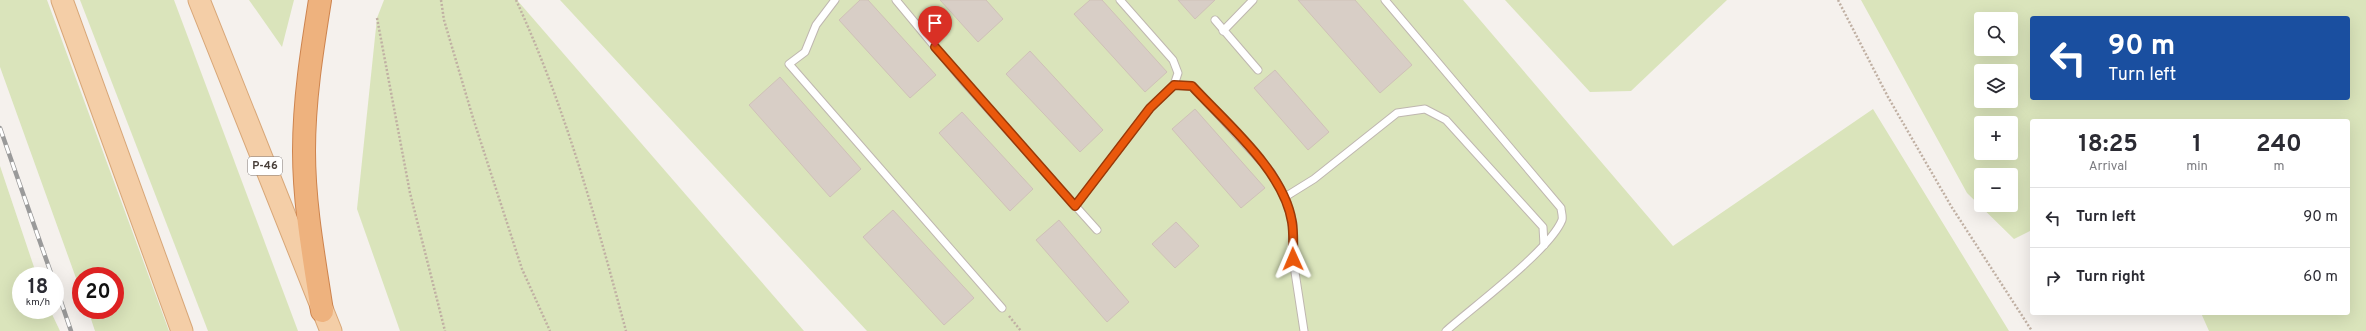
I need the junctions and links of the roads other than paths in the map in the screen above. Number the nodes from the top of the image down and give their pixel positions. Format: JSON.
{"nodes":[{"id":1,"x":62,"y":0,"type":"edge"},
{"id":2,"x":199,"y":0,"type":"edge"},
{"id":3,"x":320,"y":0,"type":"edge"},
{"id":4,"x":835,"y":0,"type":"edge"},
{"id":5,"x":896,"y":0,"type":"edge"},
{"id":6,"x":1120,"y":0,"type":"edge"},
{"id":7,"x":1253,"y":0,"type":"edge"},
{"id":8,"x":1385,"y":0,"type":"edge"},
{"id":9,"x":1215,"y":20,"type":"dead end"},
{"id":10,"x":1223,"y":31,"type":"junction"},
{"id":11,"x":1258,"y":70,"type":"dead end"},
{"id":12,"x":1174,"y":85,"type":"junction"},
{"id":13,"x":1285,"y":197,"type":"junction"},
{"id":14,"x":1075,"y":206,"type":"junction"},
{"id":15,"x":1097,"y":230,"type":"dead end"},
{"id":16,"x":1544,"y":245,"type":"junction"},
{"id":17,"x":1002,"y":308,"type":"dead end"},
{"id":18,"x":322,"y":311,"type":"junction"},
{"id":19,"x":182,"y":331,"type":"edge"},
{"id":20,"x":331,"y":331,"type":"edge"},
{"id":21,"x":1304,"y":331,"type":"edge"},
{"id":22,"x":1446,"y":331,"type":"edge"}],
"edges":[{"from":1,"to":19,"type":"main road"},
{"from":2,"to":18,"type":"main road","number":"Р-46"},
{"from":3,"to":18,"type":"highway"},
{"from":4,"to":17,"type":"lane"},
{"from":5,"to":14,"type":"lane"},
{"from":6,"to":12,"type":"lane"},
{"from":7,"to":10,"type":"lane"},
{"from":8,"to":16,"type":"lane"},
{"from":9,"to":10,"type":"lane"},
{"from":10,"to":11,"type":"lane"},
{"from":12,"to":13,"type":"lane"},
{"from":12,"to":14,"type":"lane"},
{"from":13,"to":16,"type":"lane"},
{"from":13,"to":21,"type":"lane"},
{"from":14,"to":15,"type":"lane"},
{"from":16,"to":22,"type":"lane"},
{"from":18,"to":20,"type":"main road","number":"Р-46"}]}
